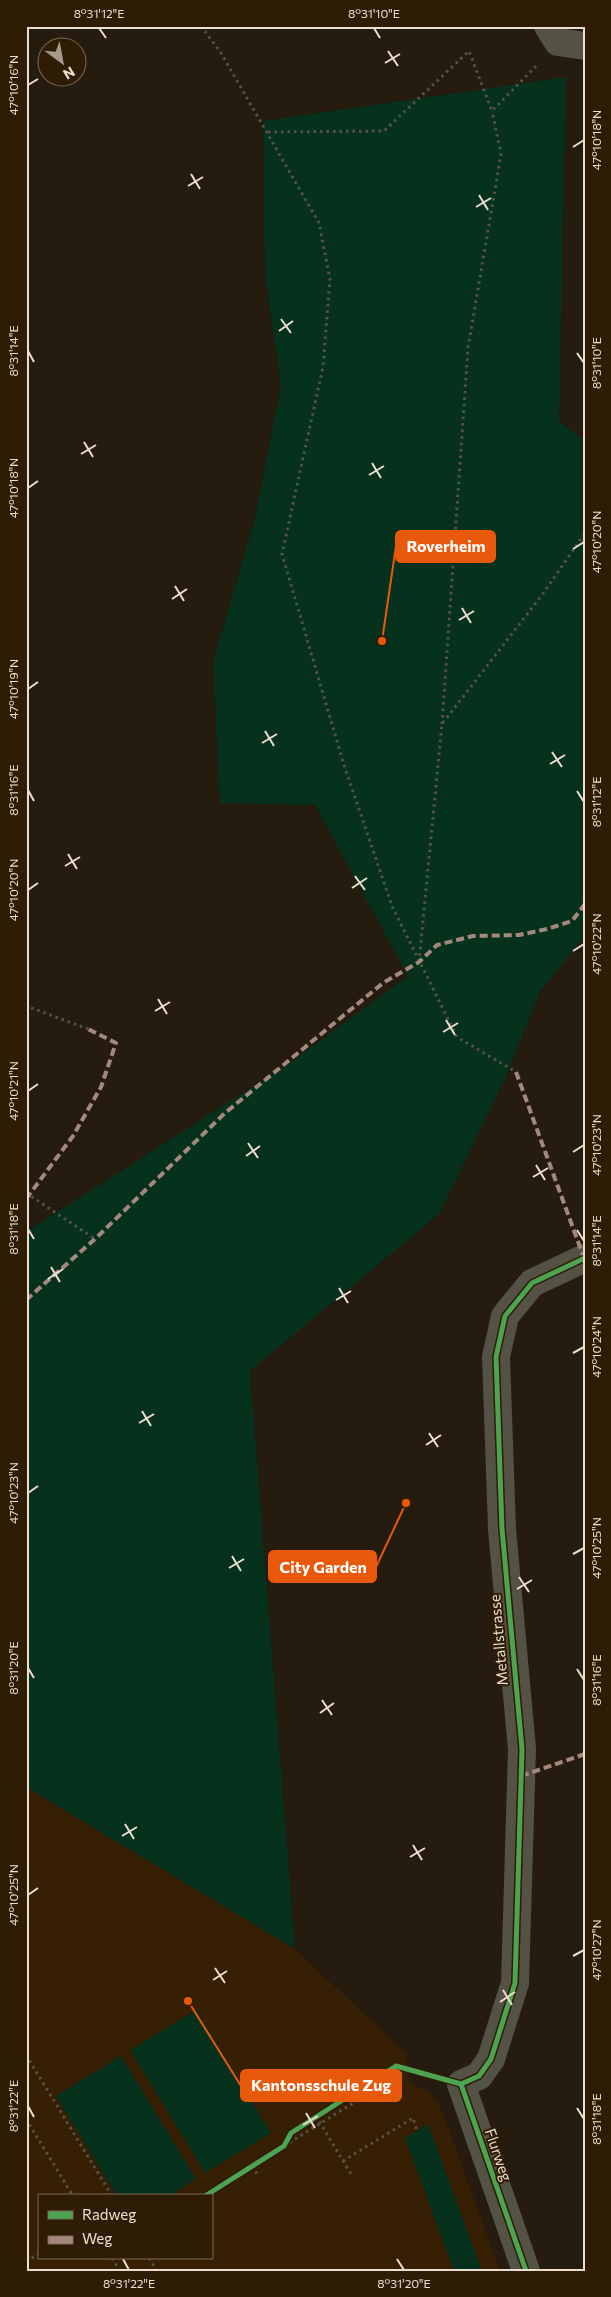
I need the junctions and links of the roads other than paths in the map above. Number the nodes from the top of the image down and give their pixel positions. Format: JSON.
{"nodes":[{"id":1,"x":585,"y":1258,"type":"edge"},
{"id":2,"x":461,"y":2084,"type":"joint"},
{"id":3,"x":526,"y":2271,"type":"edge"}],
"edges":[{"from":1,"to":2,"type":"street","name":"Metallstrasse"},
{"from":2,"to":3,"type":"street","name":"Flurweg"}]}
